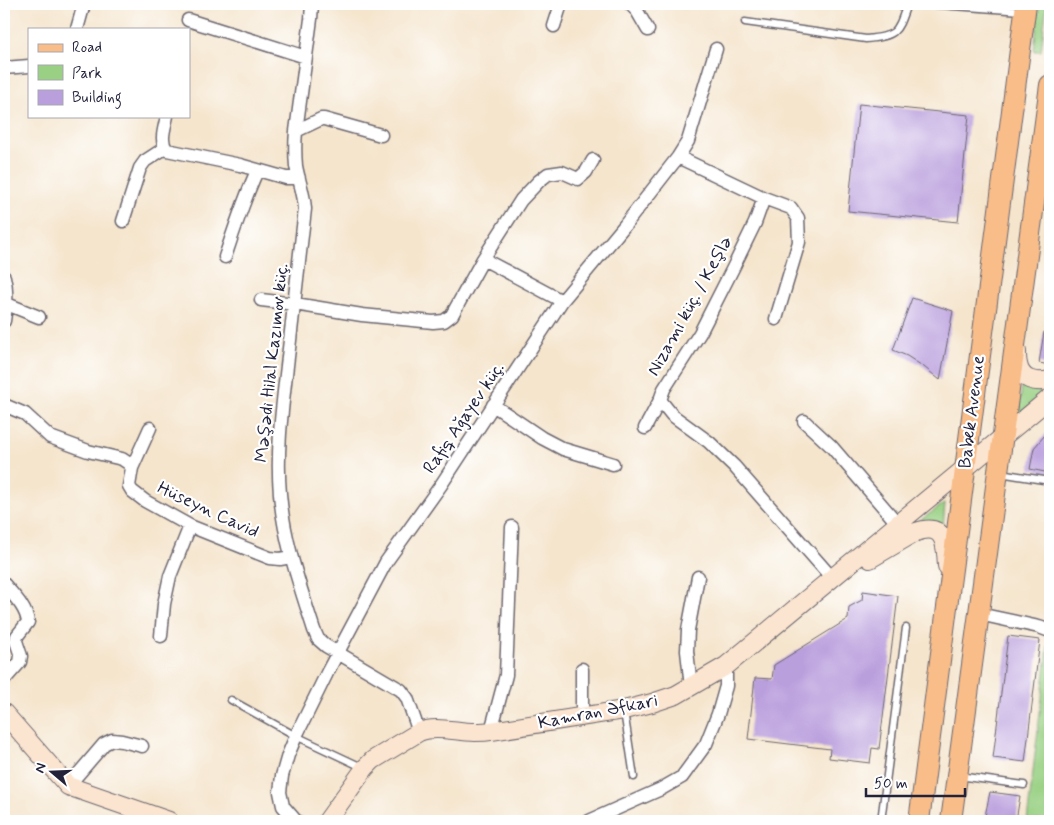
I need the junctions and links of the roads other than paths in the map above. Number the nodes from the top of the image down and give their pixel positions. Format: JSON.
{"nodes":[{"id":1,"x":84,"y":4,"type":"edge"},
{"id":2,"x":312,"y":4,"type":"edge"},
{"id":3,"x":561,"y":4,"type":"edge"},
{"id":4,"x":630,"y":4,"type":"edge"},
{"id":5,"x":906,"y":4,"type":"edge"},
{"id":6,"x":926,"y":4,"type":"edge"},
{"id":7,"x":1025,"y":8,"type":"edge"},
{"id":8,"x":188,"y":20,"type":"dead end"},
{"id":9,"x":745,"y":22,"type":"dead end"},
{"id":10,"x":554,"y":26,"type":"dead end"},
{"id":11,"x":77,"y":28,"type":"edge"},
{"id":12,"x":648,"y":30,"type":"dead end"},
{"id":13,"x":716,"y":49,"type":"dead end"},
{"id":14,"x":306,"y":57,"type":"junction"},
{"id":15,"x":28,"y":66,"type":"edge"},
{"id":16,"x":4,"y":68,"type":"edge"},
{"id":17,"x":1050,"y":85,"type":"edge"},
{"id":18,"x":167,"y":118,"type":"edge"},
{"id":19,"x":296,"y":130,"type":"junction"},
{"id":20,"x":381,"y":136,"type":"dead end"},
{"id":21,"x":165,"y":148,"type":"junction"},
{"id":22,"x":678,"y":157,"type":"junction"},
{"id":23,"x":593,"y":160,"type":"dead end"},
{"id":24,"x":257,"y":171,"type":"junction"},
{"id":25,"x":299,"y":178,"type":"junction"},
{"id":26,"x":764,"y":198,"type":"junction"},
{"id":27,"x":123,"y":222,"type":"dead end"},
{"id":28,"x":225,"y":257,"type":"dead end"},
{"id":29,"x":483,"y":260,"type":"junction"},
{"id":30,"x":4,"y":277,"type":"edge"},
{"id":31,"x":261,"y":300,"type":"dead end"},
{"id":32,"x":562,"y":301,"type":"junction"},
{"id":33,"x":7,"y":304,"type":"junction"},
{"id":34,"x":295,"y":304,"type":"junction"},
{"id":35,"x":39,"y":317,"type":"dead end"},
{"id":36,"x":776,"y":319,"type":"dead end"},
{"id":37,"x":4,"y":321,"type":"edge"},
{"id":38,"x":1016,"y":332,"type":"junction"},
{"id":39,"x":1050,"y":380,"type":"edge"},
{"id":40,"x":1050,"y":398,"type":"edge"},
{"id":41,"x":660,"y":400,"type":"junction"},
{"id":42,"x":4,"y":405,"type":"edge"},
{"id":43,"x":493,"y":405,"type":"junction"},
{"id":44,"x":804,"y":421,"type":"dead end"},
{"id":45,"x":150,"y":428,"type":"dead end"},
{"id":46,"x":645,"y":428,"type":"dead end"},
{"id":47,"x":1003,"y":437,"type":"junction"},
{"id":48,"x":612,"y":464,"type":"dead end"},
{"id":49,"x":132,"y":468,"type":"junction"},
{"id":50,"x":965,"y":469,"type":"junction"},
{"id":51,"x":998,"y":472,"type":"junction"},
{"id":52,"x":1050,"y":482,"type":"edge"},
{"id":53,"x":898,"y":524,"type":"junction"},
{"id":54,"x":190,"y":526,"type":"junction"},
{"id":55,"x":512,"y":527,"type":"dead end"},
{"id":56,"x":290,"y":557,"type":"junction"},
{"id":57,"x":850,"y":563,"type":"junction"},
{"id":58,"x":698,"y":577,"type":"dead end"},
{"id":59,"x":832,"y":578,"type":"junction"},
{"id":60,"x":4,"y":584,"type":"edge"},
{"id":61,"x":949,"y":591,"type":"junction"},
{"id":62,"x":979,"y":614,"type":"junction"},
{"id":63,"x":906,"y":628,"type":"dead end"},
{"id":64,"x":1050,"y":631,"type":"edge"},
{"id":65,"x":161,"y":636,"type":"dead end"},
{"id":66,"x":338,"y":653,"type":"junction"},
{"id":67,"x":726,"y":666,"type":"junction"},
{"id":68,"x":582,"y":669,"type":"dead end"},
{"id":69,"x":4,"y":680,"type":"edge"},
{"id":70,"x":691,"y":687,"type":"junction"},
{"id":71,"x":231,"y":700,"type":"dead end"},
{"id":72,"x":624,"y":710,"type":"junction"},
{"id":73,"x":4,"y":713,"type":"edge"},
{"id":74,"x":582,"y":717,"type":"junction"},
{"id":75,"x":492,"y":731,"type":"junction"},
{"id":76,"x":418,"y":732,"type":"junction"},
{"id":77,"x":296,"y":736,"type":"junction"},
{"id":78,"x":142,"y":746,"type":"dead end"},
{"id":79,"x":366,"y":768,"type":"junction"},
{"id":80,"x":958,"y":776,"type":"junction"},
{"id":81,"x":634,"y":777,"type":"dead end"},
{"id":82,"x":1024,"y":785,"type":"dead end"},
{"id":83,"x":68,"y":786,"type":"junction"},
{"id":84,"x":169,"y":821,"type":"edge"},
{"id":85,"x":296,"y":821,"type":"edge"},
{"id":86,"x":327,"y":821,"type":"edge"},
{"id":87,"x":588,"y":821,"type":"edge"},
{"id":88,"x":881,"y":821,"type":"edge"},
{"id":89,"x":919,"y":821,"type":"edge"},
{"id":90,"x":951,"y":821,"type":"edge"}],
"edges":[{"from":1,"to":11,"type":"street"},
{"from":2,"to":14,"type":"street","name":"Məşədi Hilal Kazımov küç."},
{"from":3,"to":10,"type":"street"},
{"from":4,"to":12,"type":"street"},
{"from":5,"to":9,"type":"lane"},
{"from":6,"to":7,"type":"lane"},
{"from":7,"to":50,"type":"main road","name":"Babek Avenue"},
{"from":8,"to":14,"type":"street"},
{"from":13,"to":22,"type":"street","name":"Rafiq Ağayev küç."},
{"from":14,"to":19,"type":"street","name":"Məşədi Hilal Kazımov küç."},
{"from":15,"to":16,"type":"street"},
{"from":17,"to":38,"type":"main road","name":"Babek Avenue"},
{"from":18,"to":21,"type":"street"},
{"from":19,"to":20,"type":"street"},
{"from":19,"to":25,"type":"street","name":"Məşədi Hilal Kazımov küç."},
{"from":21,"to":24,"type":"street"},
{"from":21,"to":27,"type":"street"},
{"from":22,"to":26,"type":"street"},
{"from":22,"to":32,"type":"street","name":"Rafiq Ağayev küç."},
{"from":23,"to":29,"type":"street"},
{"from":24,"to":25,"type":"street"},
{"from":24,"to":28,"type":"street"},
{"from":25,"to":34,"type":"street","name":"Məşədi Hilal Kazımov küç."},
{"from":26,"to":36,"type":"street"},
{"from":26,"to":41,"type":"street","name":"Nizami küç. / Keşlə"},
{"from":29,"to":32,"type":"street"},
{"from":29,"to":34,"type":"street"},
{"from":30,"to":33,"type":"street"},
{"from":31,"to":34,"type":"street"},
{"from":32,"to":43,"type":"street","name":"Rafiq Ağayev küç."},
{"from":33,"to":35,"type":"street"},
{"from":33,"to":37,"type":"street"},
{"from":34,"to":56,"type":"street","name":"Məşədi Hilal Kazımov küç."},
{"from":38,"to":39,"type":"street"},
{"from":38,"to":47,"type":"main road","name":"Babek Avenue"},
{"from":40,"to":47,"type":"street","name":"Kamran Əfkari"},
{"from":41,"to":46,"type":"street"},
{"from":41,"to":59,"type":"street","name":"Nizami küç. / Keşlə"},
{"from":42,"to":49,"type":"street"},
{"from":43,"to":48,"type":"street"},
{"from":43,"to":66,"type":"street","name":"Rafiq Ağayev küç."},
{"from":44,"to":53,"type":"street"},
{"from":45,"to":49,"type":"street"},
{"from":47,"to":50,"type":"street","name":"Kamran Əfkari"},
{"from":47,"to":51,"type":"main road","name":"Babek Avenue"},
{"from":49,"to":54,"type":"street","name":"Hüseyn Cavid"},
{"from":50,"to":53,"type":"street","name":"Kamran Əfkari"},
{"from":50,"to":61,"type":"main road","name":"Babek Avenue"},
{"from":51,"to":52,"type":"lane"},
{"from":51,"to":62,"type":"main road","name":"Babek Avenue"},
{"from":53,"to":57,"type":"street","name":"Kamran Əfkari"},
{"from":54,"to":56,"type":"street","name":"Hüseyn Cavid"},
{"from":54,"to":65,"type":"street"},
{"from":55,"to":75,"type":"street"},
{"from":56,"to":66,"type":"street","name":"Məşədi Hilal Kazımov küç."},
{"from":57,"to":59,"type":"street","name":"Kamran Əfkari"},
{"from":57,"to":61,"type":"street"},
{"from":58,"to":70,"type":"street"},
{"from":59,"to":67,"type":"street","name":"Kamran Əfkari"},
{"from":60,"to":69,"type":"street"},
{"from":61,"to":89,"type":"main road","name":"Babek Avenue"},
{"from":62,"to":64,"type":"street"},
{"from":62,"to":80,"type":"main road","name":"Babek Avenue"},
{"from":63,"to":88,"type":"lane"},
{"from":66,"to":76,"type":"street","name":"Məşədi Hilal Kazımov küç."},
{"from":66,"to":77,"type":"street","name":"Rafiq Ağayev küç."},
{"from":67,"to":70,"type":"street","name":"Kamran Əfkari"},
{"from":67,"to":87,"type":"street"},
{"from":68,"to":74,"type":"street"},
{"from":70,"to":72,"type":"street","name":"Kamran Əfkari"},
{"from":71,"to":77,"type":"lane"},
{"from":72,"to":74,"type":"street","name":"Kamran Əfkari"},
{"from":72,"to":81,"type":"lane"},
{"from":73,"to":83,"type":"street"},
{"from":74,"to":75,"type":"street","name":"Kamran Əfkari"},
{"from":75,"to":76,"type":"street","name":"Kamran Əfkari"},
{"from":76,"to":79,"type":"street"},
{"from":77,"to":79,"type":"lane"},
{"from":77,"to":85,"type":"street","name":"Rafiq Ağayev küç."},
{"from":78,"to":83,"type":"street"},
{"from":79,"to":86,"type":"street"},
{"from":80,"to":82,"type":"lane"},
{"from":80,"to":90,"type":"main road","name":"Babek Avenue"},
{"from":83,"to":84,"type":"street"}]}
